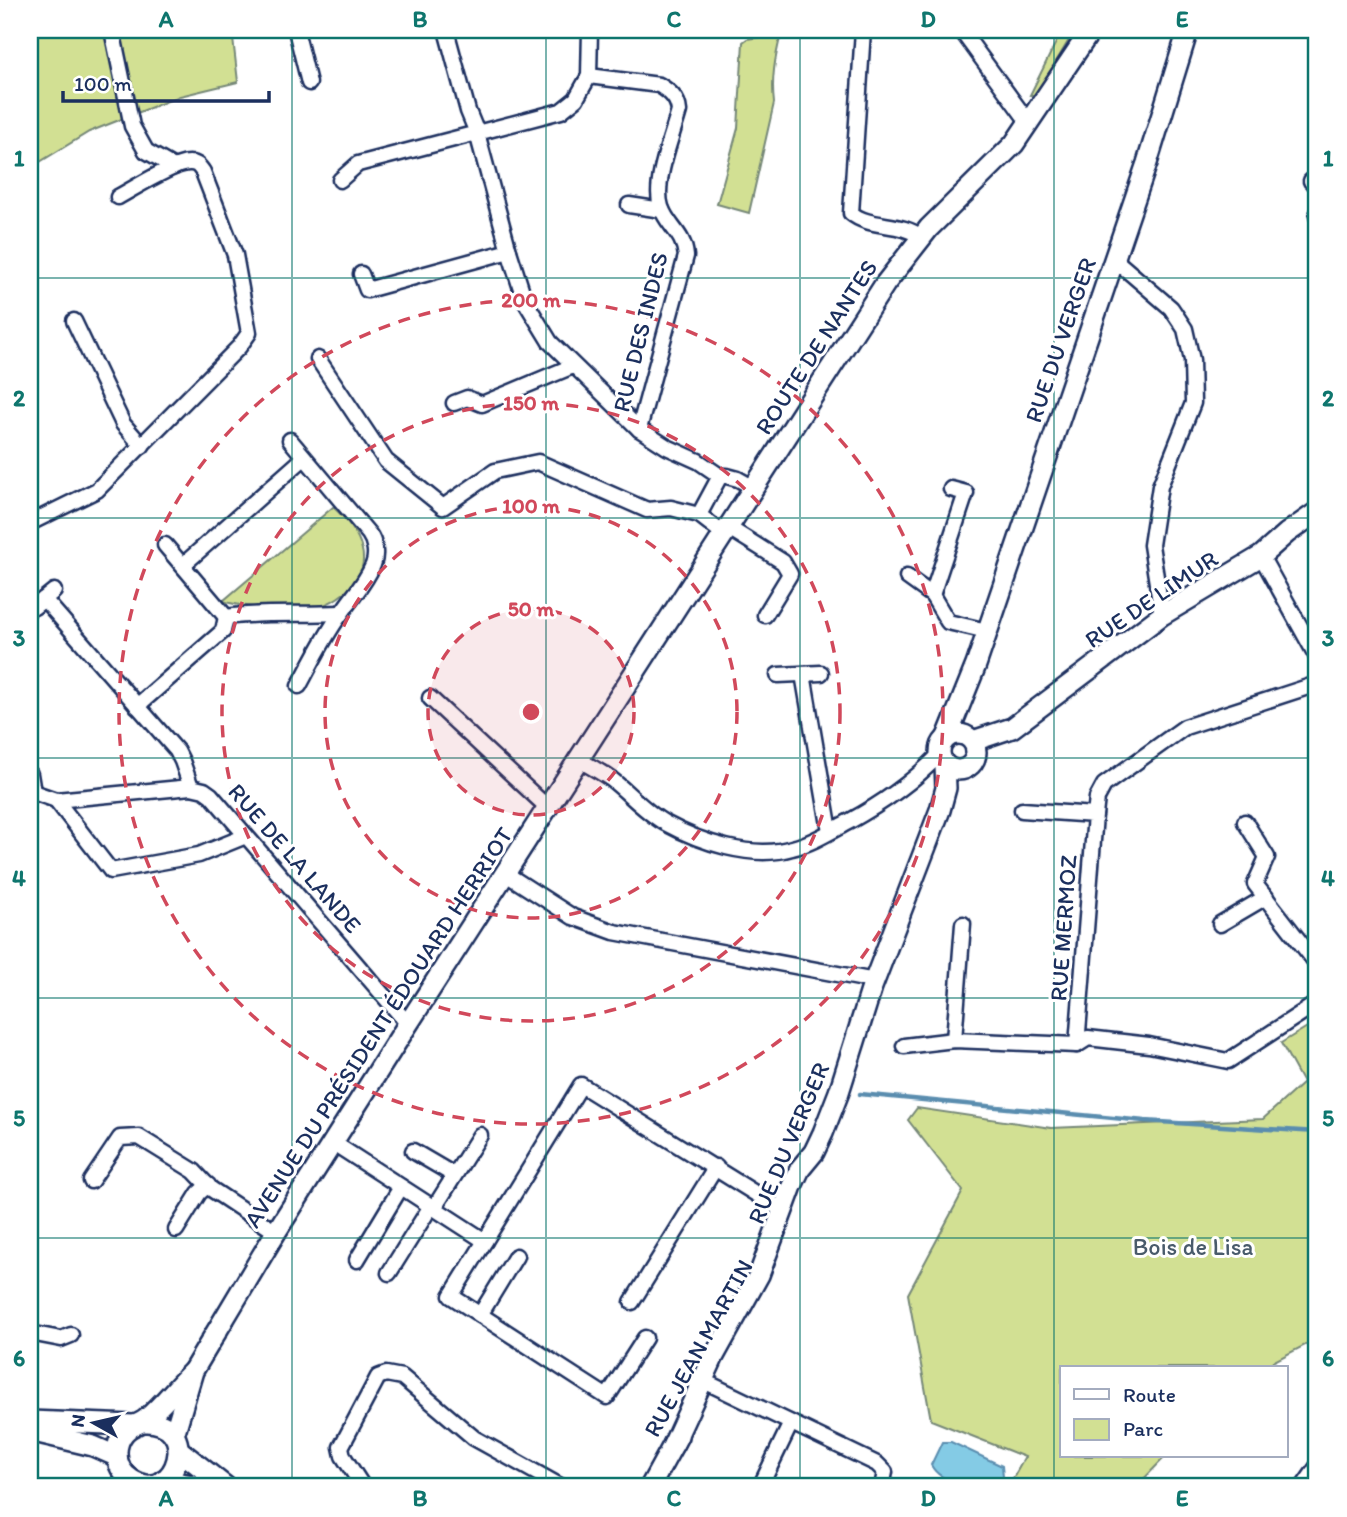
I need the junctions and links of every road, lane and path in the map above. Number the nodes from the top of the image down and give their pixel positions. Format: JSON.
{"nodes":[{"id":1,"x":112,"y":30,"type":"edge"},
{"id":2,"x":296,"y":30,"type":"edge"},
{"id":3,"x":446,"y":30,"type":"edge"},
{"id":4,"x":590,"y":30,"type":"edge"},
{"id":5,"x":863,"y":30,"type":"edge"},
{"id":6,"x":961,"y":30,"type":"edge"},
{"id":7,"x":1091,"y":30,"type":"edge"},
{"id":8,"x":1188,"y":30,"type":"edge"},
{"id":9,"x":589,"y":76,"type":"junction"},
{"id":10,"x":309,"y":83,"type":"dead end"},
{"id":11,"x":1029,"y":123,"type":"junction"},
{"id":12,"x":477,"y":132,"type":"junction"},
{"id":13,"x":174,"y":167,"type":"junction"},
{"id":14,"x":340,"y":180,"type":"dead end"},
{"id":15,"x":118,"y":197,"type":"dead end"},
{"id":16,"x":629,"y":205,"type":"dead end"},
{"id":17,"x":662,"y":210,"type":"junction"},
{"id":18,"x":921,"y":237,"type":"junction"},
{"id":19,"x":509,"y":251,"type":"junction"},
{"id":20,"x":1114,"y":259,"type":"junction"},
{"id":21,"x":361,"y":274,"type":"dead end"},
{"id":22,"x":74,"y":321,"type":"dead end"},
{"id":23,"x":318,"y":359,"type":"dead end"},
{"id":24,"x":573,"y":366,"type":"junction"},
{"id":25,"x":454,"y":403,"type":"dead end"},
{"id":26,"x":639,"y":429,"type":"junction"},
{"id":27,"x":290,"y":440,"type":"dead end"},
{"id":28,"x":142,"y":446,"type":"junction"},
{"id":29,"x":303,"y":458,"type":"junction"},
{"id":30,"x":720,"y":476,"type":"junction"},
{"id":31,"x":754,"y":488,"type":"junction"},
{"id":32,"x":951,"y":489,"type":"dead end"},
{"id":33,"x":1317,"y":512,"type":"edge"},
{"id":34,"x":699,"y":515,"type":"junction"},
{"id":35,"x":30,"y":523,"type":"edge"},
{"id":36,"x":727,"y":531,"type":"junction"},
{"id":37,"x":165,"y":545,"type":"dead end"},
{"id":38,"x":1261,"y":556,"type":"junction"},
{"id":39,"x":183,"y":565,"type":"junction"},
{"id":40,"x":907,"y":578,"type":"dead end"},
{"id":41,"x":932,"y":595,"type":"junction"},
{"id":42,"x":44,"y":599,"type":"dead end"},
{"id":43,"x":341,"y":613,"type":"junction"},
{"id":44,"x":765,"y":615,"type":"dead end"},
{"id":45,"x":1162,"y":615,"type":"junction"},
{"id":46,"x":226,"y":617,"type":"junction"},
{"id":47,"x":987,"y":631,"type":"junction"},
{"id":48,"x":1317,"y":657,"type":"edge"},
{"id":49,"x":821,"y":673,"type":"dead end"},
{"id":50,"x":803,"y":674,"type":"junction"},
{"id":51,"x":778,"y":676,"type":"dead end"},
{"id":52,"x":1317,"y":684,"type":"edge"},
{"id":53,"x":299,"y":686,"type":"dead end"},
{"id":54,"x":430,"y":698,"type":"dead end"},
{"id":55,"x":137,"y":706,"type":"junction"},
{"id":56,"x":610,"y":713,"type":"joint"},
{"id":57,"x":1012,"y":727,"type":"junction"},
{"id":58,"x":953,"y":747,"type":"junction"},
{"id":59,"x":579,"y":760,"type":"junction"},
{"id":60,"x":970,"y":766,"type":"junction"},
{"id":61,"x":30,"y":775,"type":"edge"},
{"id":62,"x":191,"y":787,"type":"junction"},
{"id":63,"x":31,"y":793,"type":"edge"},
{"id":64,"x":56,"y":800,"type":"junction"},
{"id":65,"x":548,"y":808,"type":"junction"},
{"id":66,"x":940,"y":810,"type":"junction"},
{"id":67,"x":1022,"y":810,"type":"dead end"},
{"id":68,"x":1095,"y":815,"type":"junction"},
{"id":69,"x":1245,"y":822,"type":"dead end"},
{"id":70,"x":830,"y":831,"type":"junction"},
{"id":71,"x":246,"y":835,"type":"junction"},
{"id":72,"x":506,"y":874,"type":"junction"},
{"id":73,"x":1266,"y":897,"type":"junction"},
{"id":74,"x":963,"y":924,"type":"dead end"},
{"id":75,"x":1220,"y":924,"type":"dead end"},
{"id":76,"x":1317,"y":964,"type":"edge"},
{"id":77,"x":874,"y":981,"type":"junction"},
{"id":78,"x":1317,"y":1003,"type":"edge"},
{"id":79,"x":408,"y":1024,"type":"junction"},
{"id":80,"x":954,"y":1040,"type":"junction"},
{"id":81,"x":1077,"y":1045,"type":"junction"},
{"id":82,"x":904,"y":1046,"type":"dead end"},
{"id":83,"x":480,"y":1135,"type":"dead end"},
{"id":84,"x":332,"y":1142,"type":"junction"},
{"id":85,"x":413,"y":1151,"type":"dead end"},
{"id":86,"x":814,"y":1152,"type":"junction"},
{"id":87,"x":716,"y":1167,"type":"junction"},
{"id":88,"x":454,"y":1175,"type":"junction"},
{"id":89,"x":91,"y":1181,"type":"dead end"},
{"id":90,"x":208,"y":1185,"type":"junction"},
{"id":91,"x":401,"y":1186,"type":"junction"},
{"id":92,"x":432,"y":1207,"type":"junction"},
{"id":93,"x":782,"y":1210,"type":"junction"},
{"id":94,"x":176,"y":1230,"type":"dead end"},
{"id":95,"x":276,"y":1232,"type":"junction"},
{"id":96,"x":485,"y":1241,"type":"junction"},
{"id":97,"x":516,"y":1256,"type":"dead end"},
{"id":98,"x":357,"y":1260,"type":"dead end"},
{"id":99,"x":389,"y":1273,"type":"dead end"},
{"id":100,"x":632,"y":1302,"type":"dead end"},
{"id":101,"x":480,"y":1314,"type":"junction"},
{"id":102,"x":30,"y":1333,"type":"edge"},
{"id":103,"x":71,"y":1335,"type":"dead end"},
{"id":104,"x":645,"y":1338,"type":"dead end"},
{"id":105,"x":192,"y":1371,"type":"junction"},
{"id":106,"x":710,"y":1384,"type":"junction"},
{"id":107,"x":30,"y":1421,"type":"edge"},
{"id":108,"x":138,"y":1423,"type":"junction"},
{"id":109,"x":791,"y":1423,"type":"junction"},
{"id":110,"x":30,"y":1431,"type":"edge"},
{"id":111,"x":176,"y":1443,"type":"junction"},
{"id":112,"x":673,"y":1446,"type":"junction"},
{"id":113,"x":1317,"y":1467,"type":"edge"},
{"id":114,"x":119,"y":1472,"type":"edge"},
{"id":115,"x":151,"y":1484,"type":"edge"},
{"id":116,"x":205,"y":1487,"type":"edge"},
{"id":117,"x":226,"y":1487,"type":"edge"},
{"id":118,"x":363,"y":1487,"type":"edge"},
{"id":119,"x":562,"y":1487,"type":"edge"},
{"id":120,"x":650,"y":1487,"type":"edge"},
{"id":121,"x":760,"y":1487,"type":"edge"},
{"id":122,"x":882,"y":1487,"type":"edge"},
{"id":123,"x":1303,"y":1487,"type":"edge"}],
"edges":[{"from":1,"to":13,"type":"street"},
{"from":2,"to":10,"type":"street"},
{"from":3,"to":12,"type":"street"},
{"from":4,"to":9,"type":"street"},
{"from":5,"to":18,"type":"street"},
{"from":6,"to":11,"type":"street"},
{"from":7,"to":11,"type":"main road","name":"ROUTE DE NANTES"},
{"from":8,"to":20,"type":"main road","name":"RUE DU VERGER"},
{"from":9,"to":12,"type":"street"},
{"from":9,"to":17,"type":"street"},
{"from":11,"to":18,"type":"main road","name":"ROUTE DE NANTES"},
{"from":12,"to":14,"type":"street"},
{"from":12,"to":19,"type":"street"},
{"from":13,"to":15,"type":"street"},
{"from":13,"to":28,"type":"street"},
{"from":16,"to":17,"type":"street"},
{"from":17,"to":26,"type":"street","name":"RUE DES INDES"},
{"from":18,"to":31,"type":"main road","name":"ROUTE DE NANTES"},
{"from":19,"to":21,"type":"street"},
{"from":19,"to":24,"type":"street"},
{"from":20,"to":45,"type":"street"},
{"from":20,"to":47,"type":"main road","name":"RUE DU VERGER"},
{"from":22,"to":28,"type":"street"},
{"from":23,"to":34,"type":"street"},
{"from":24,"to":25,"type":"street"},
{"from":24,"to":26,"type":"street"},
{"from":26,"to":30,"type":"street"},
{"from":27,"to":29,"type":"street"},
{"from":28,"to":35,"type":"street"},
{"from":29,"to":39,"type":"street"},
{"from":29,"to":43,"type":"street"},
{"from":30,"to":31,"type":"street"},
{"from":30,"to":34,"type":"street"},
{"from":31,"to":36,"type":"main road","name":"ROUTE DE NANTES"},
{"from":32,"to":41,"type":"street"},
{"from":33,"to":38,"type":"main road","name":"RUE DE LIMUR"},
{"from":34,"to":36,"type":"street"},
{"from":36,"to":44,"type":"street"},
{"from":36,"to":56,"type":"main road","name":"ROUTE DE NANTES"},
{"from":37,"to":39,"type":"street"},
{"from":38,"to":45,"type":"main road","name":"RUE DE LIMUR"},
{"from":38,"to":48,"type":"street"},
{"from":39,"to":46,"type":"street"},
{"from":40,"to":41,"type":"street"},
{"from":41,"to":47,"type":"street"},
{"from":42,"to":55,"type":"street","name":"RUE DE LA LANDE"},
{"from":43,"to":46,"type":"street"},
{"from":43,"to":53,"type":"street"},
{"from":45,"to":57,"type":"main road","name":"RUE DE LIMUR"},
{"from":46,"to":55,"type":"street"},
{"from":47,"to":58,"type":"main road","name":"RUE DU VERGER"},
{"from":49,"to":50,"type":"street"},
{"from":50,"to":51,"type":"street"},
{"from":50,"to":70,"type":"street"},
{"from":52,"to":68,"type":"street","name":"RUE MERMOZ"},
{"from":54,"to":65,"type":"street"},
{"from":55,"to":62,"type":"street","name":"RUE DE LA LANDE"},
{"from":56,"to":59,"type":"main road","name":"AVENUE DU PRÉSIDENT ÉDOUARD HERRIOT"},
{"from":57,"to":58,"type":"main road","name":"RUE DE LIMUR"},
{"from":57,"to":60,"type":"main road","name":"RUE DE LIMUR"},
{"from":58,"to":60,"type":"main road"},
{"from":58,"to":60,"type":"main road"},
{"from":58,"to":66,"type":"main road","name":"RUE DU VERGER"},
{"from":58,"to":70,"type":"street"},
{"from":59,"to":65,"type":"main road","name":"AVENUE DU PRÉSIDENT ÉDOUARD HERRIOT"},
{"from":59,"to":70,"type":"street"},
{"from":60,"to":66,"type":"main road","name":"RUE DU VERGER"},
{"from":61,"to":63,"type":"street"},
{"from":62,"to":64,"type":"street"},
{"from":62,"to":71,"type":"street","name":"RUE DE LA LANDE"},
{"from":63,"to":64,"type":"street"},
{"from":64,"to":71,"type":"street"},
{"from":65,"to":72,"type":"main road","name":"AVENUE DU PRÉSIDENT ÉDOUARD HERRIOT"},
{"from":66,"to":77,"type":"main road","name":"RUE DU VERGER"},
{"from":67,"to":68,"type":"street"},
{"from":68,"to":81,"type":"street","name":"RUE MERMOZ"},
{"from":69,"to":73,"type":"street"},
{"from":71,"to":79,"type":"street","name":"RUE DE LA LANDE"},
{"from":72,"to":77,"type":"street"},
{"from":72,"to":79,"type":"main road","name":"AVENUE DU PRÉSIDENT ÉDOUARD HERRIOT"},
{"from":73,"to":75,"type":"street"},
{"from":73,"to":76,"type":"street"},
{"from":74,"to":80,"type":"street"},
{"from":77,"to":86,"type":"main road","name":"RUE DU VERGER"},
{"from":78,"to":81,"type":"street"},
{"from":79,"to":84,"type":"main road","name":"AVENUE DU PRÉSIDENT ÉDOUARD HERRIOT"},
{"from":80,"to":81,"type":"street"},
{"from":80,"to":82,"type":"street"},
{"from":83,"to":88,"type":"street"},
{"from":84,"to":91,"type":"street"},
{"from":84,"to":95,"type":"main road","name":"AVENUE DU PRÉSIDENT ÉDOUARD HERRIOT"},
{"from":85,"to":88,"type":"street"},
{"from":86,"to":93,"type":"main road","name":"RUE DU VERGER"},
{"from":86,"to":106,"type":"main road","name":"RUE JEAN MARTIN"},
{"from":87,"to":93,"type":"street"},
{"from":87,"to":96,"type":"street"},
{"from":87,"to":100,"type":"street"},
{"from":88,"to":92,"type":"street"},
{"from":89,"to":90,"type":"street"},
{"from":90,"to":94,"type":"street"},
{"from":90,"to":95,"type":"street"},
{"from":91,"to":92,"type":"street"},
{"from":91,"to":98,"type":"street"},
{"from":92,"to":96,"type":"street"},
{"from":92,"to":99,"type":"street"},
{"from":93,"to":112,"type":"main road","name":"RUE DU VERGER"},
{"from":95,"to":105,"type":"main road","name":"AVENUE DU PRÉSIDENT ÉDOUARD HERRIOT"},
{"from":96,"to":101,"type":"street"},
{"from":97,"to":101,"type":"street"},
{"from":101,"to":104,"type":"street"},
{"from":102,"to":103,"type":"street"},
{"from":105,"to":108,"type":"main road","name":"AVENUE DU PRÉSIDENT ÉDOUARD HERRIOT"},
{"from":105,"to":111,"type":"main road","name":"AVENUE DU PRÉSIDENT ÉDOUARD HERRIOT"},
{"from":106,"to":109,"type":"street"},
{"from":106,"to":112,"type":"main road","name":"RUE JEAN MARTIN"},
{"from":107,"to":108,"type":"main road"},
{"from":108,"to":111,"type":"main road"},
{"from":108,"to":114,"type":"main road"},
{"from":109,"to":121,"type":"street"},
{"from":109,"to":122,"type":"street"},
{"from":110,"to":114,"type":"main road"},
{"from":111,"to":115,"type":"main road"},
{"from":111,"to":117,"type":"main road"},
{"from":112,"to":120,"type":"main road","name":"RUE JEAN MARTIN"},
{"from":113,"to":123,"type":"street"},
{"from":114,"to":115,"type":"main road"},
{"from":115,"to":116,"type":"main road"},
{"from":118,"to":119,"type":"street"}]}
